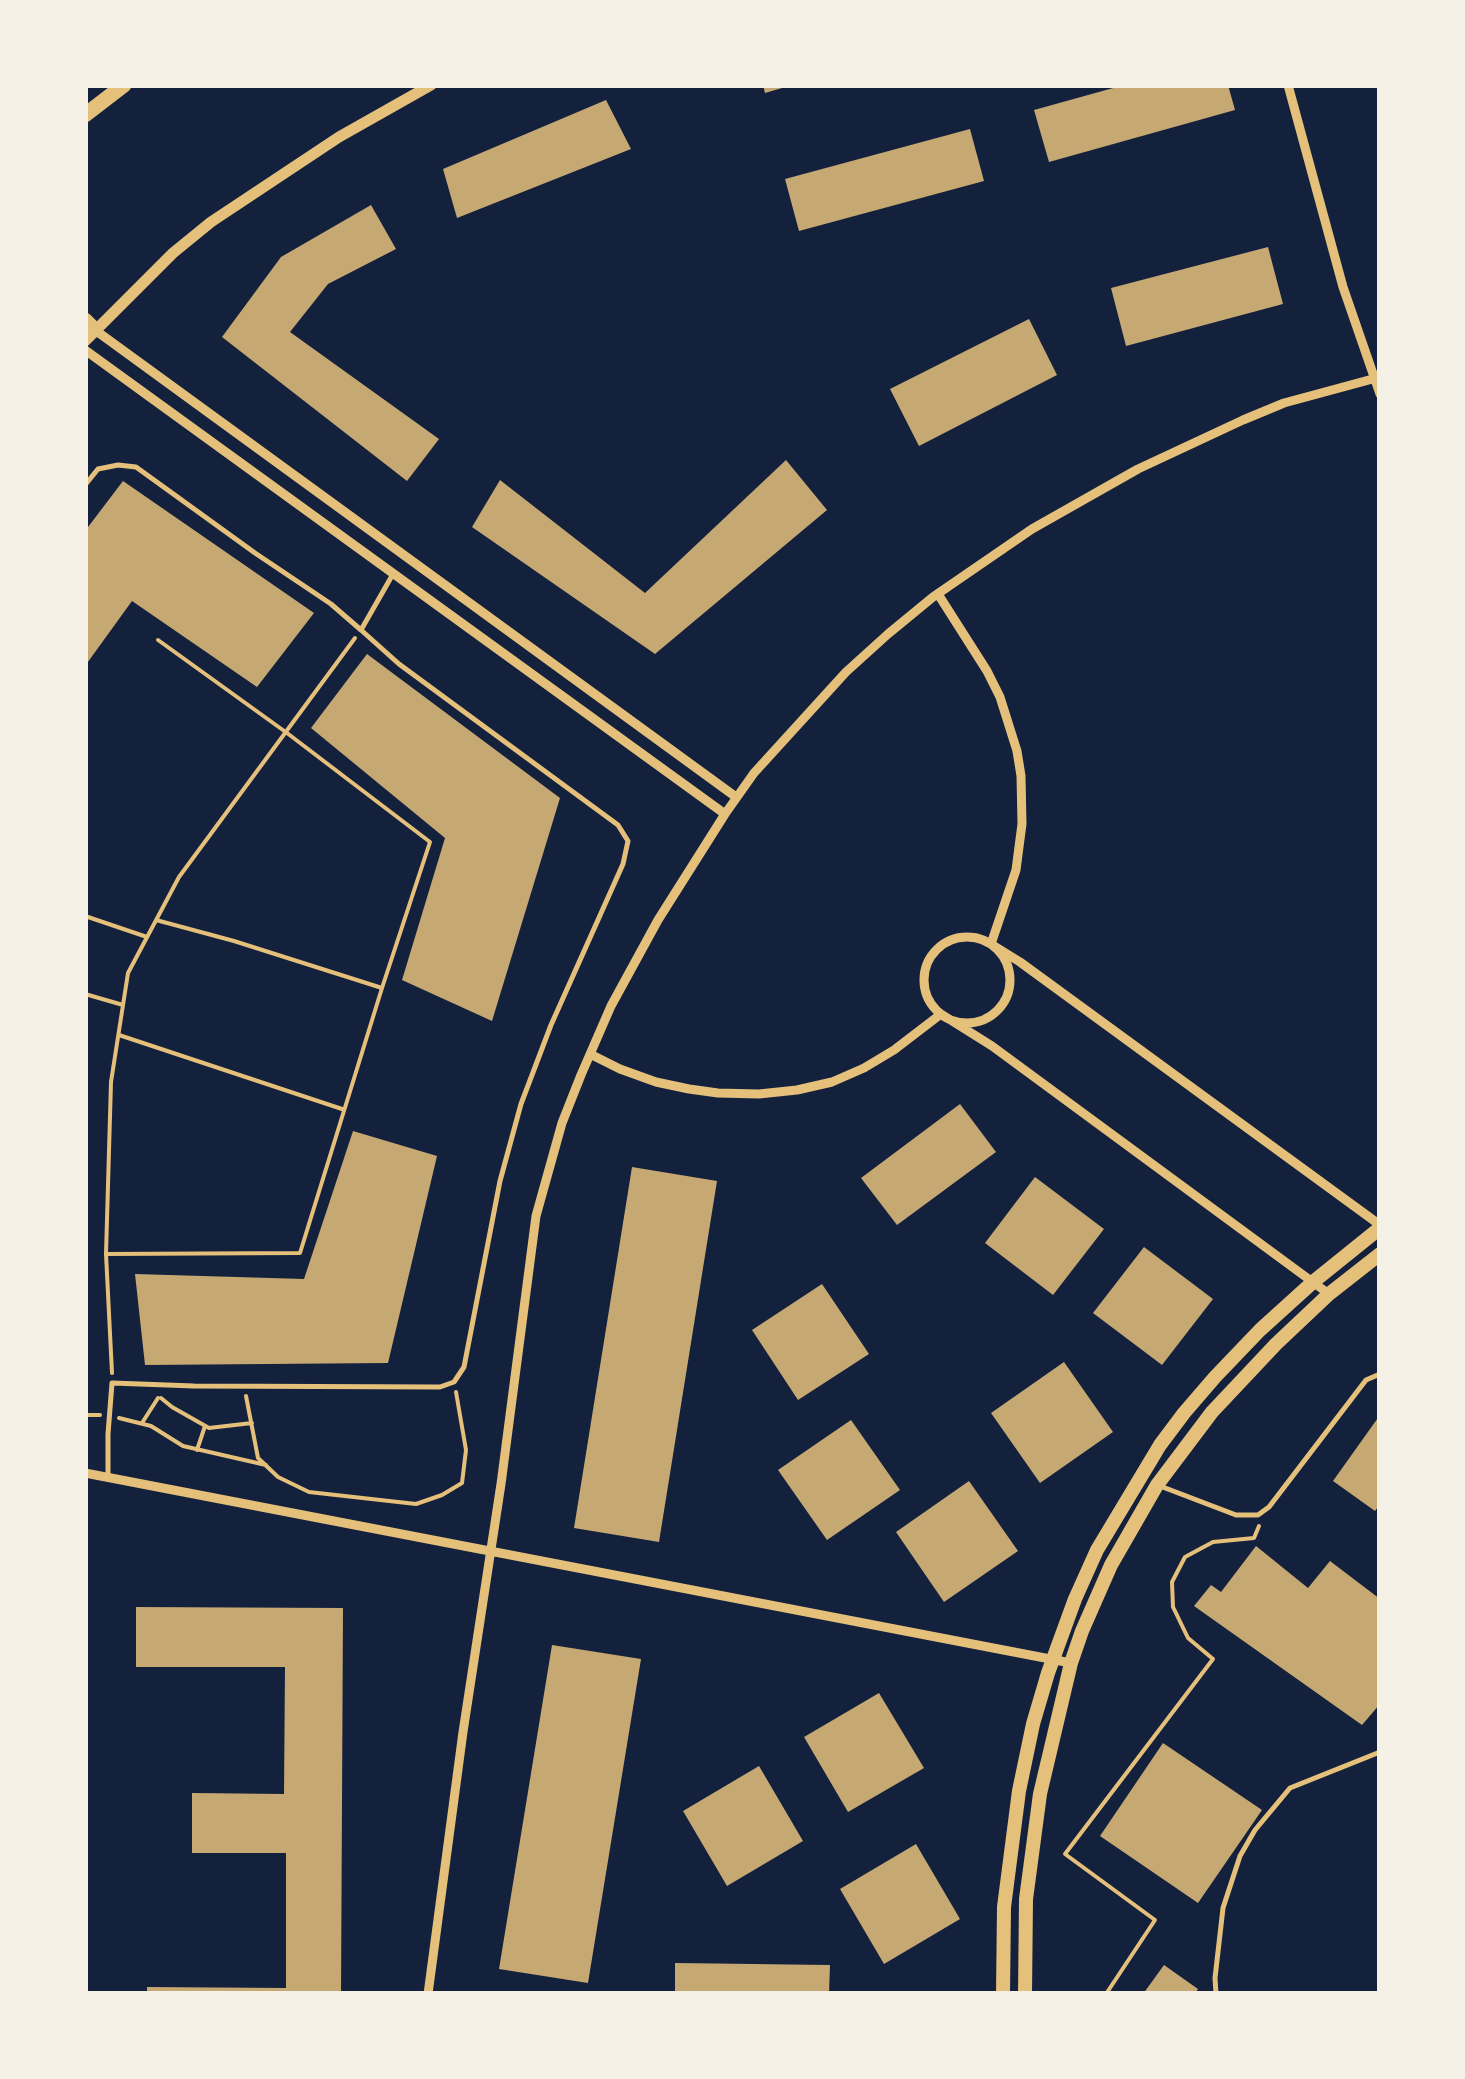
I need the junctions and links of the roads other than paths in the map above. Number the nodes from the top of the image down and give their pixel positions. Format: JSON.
{"nodes":[{"id":1,"x":124,"y":85,"type":"edge"},
{"id":2,"x":432,"y":85,"type":"edge"},
{"id":3,"x":1288,"y":85,"type":"edge"},
{"id":4,"x":85,"y":116,"type":"edge"},
{"id":5,"x":88,"y":331,"type":"edge"},
{"id":6,"x":85,"y":350,"type":"edge"},
{"id":7,"x":1376,"y":377,"type":"edge"},
{"id":8,"x":1380,"y":394,"type":"edge"},
{"id":9,"x":85,"y":485,"type":"edge"},
{"id":10,"x":393,"y":574,"type":"junction"},
{"id":11,"x":938,"y":594,"type":"junction"},
{"id":12,"x":360,"y":630,"type":"junction"},
{"id":13,"x":736,"y":797,"type":"junction"},
{"id":14,"x":725,"y":814,"type":"junction"},
{"id":15,"x":991,"y":944,"type":"junction"},
{"id":16,"x":941,"y":1014,"type":"junction"},
{"id":17,"x":590,"y":1054,"type":"junction"},
{"id":18,"x":1380,"y":1227,"type":"edge"},
{"id":19,"x":1380,"y":1254,"type":"edge"},
{"id":20,"x":1313,"y":1282,"type":"junction"},
{"id":21,"x":1330,"y":1294,"type":"junction"},
{"id":22,"x":1380,"y":1374,"type":"edge"},
{"id":23,"x":85,"y":1473,"type":"edge"},
{"id":24,"x":108,"y":1477,"type":"junction"},
{"id":25,"x":1157,"y":1485,"type":"junction"},
{"id":26,"x":491,"y":1551,"type":"junction"},
{"id":27,"x":1052,"y":1660,"type":"junction"},
{"id":28,"x":1071,"y":1663,"type":"junction"},
{"id":29,"x":1380,"y":1752,"type":"edge"},
{"id":30,"x":428,"y":1994,"type":"edge"},
{"id":31,"x":1004,"y":1994,"type":"edge"},
{"id":32,"x":1025,"y":1994,"type":"edge"},
{"id":33,"x":1216,"y":1994,"type":"edge"}],
"edges":[{"from":1,"to":4,"type":"main road"},
{"from":2,"to":5,"type":"street"},
{"from":3,"to":7,"type":"street"},
{"from":5,"to":13,"type":"street"},
{"from":6,"to":10,"type":"street"},
{"from":7,"to":8,"type":"street"},
{"from":7,"to":11,"type":"street"},
{"from":9,"to":12,"type":"lane"},
{"from":10,"to":12,"type":"lane"},
{"from":10,"to":14,"type":"street"},
{"from":11,"to":13,"type":"street"},
{"from":11,"to":15,"type":"street"},
{"from":12,"to":24,"type":"lane"},
{"from":13,"to":14,"type":"street"},
{"from":14,"to":17,"type":"street"},
{"from":15,"to":16,"type":"street"},
{"from":15,"to":16,"type":"street"},
{"from":15,"to":18,"type":"street"},
{"from":16,"to":17,"type":"street"},
{"from":16,"to":20,"type":"street"},
{"from":17,"to":26,"type":"street"},
{"from":18,"to":20,"type":"main road"},
{"from":19,"to":21,"type":"main road"},
{"from":20,"to":21,"type":"street"},
{"from":20,"to":27,"type":"main road"},
{"from":21,"to":25,"type":"main road"},
{"from":22,"to":25,"type":"lane"},
{"from":23,"to":24,"type":"street"},
{"from":24,"to":26,"type":"street"},
{"from":25,"to":28,"type":"main road"},
{"from":26,"to":27,"type":"street"},
{"from":26,"to":30,"type":"street"},
{"from":27,"to":28,"type":"street"},
{"from":27,"to":31,"type":"main road"},
{"from":28,"to":32,"type":"main road"},
{"from":29,"to":33,"type":"lane"}]}
